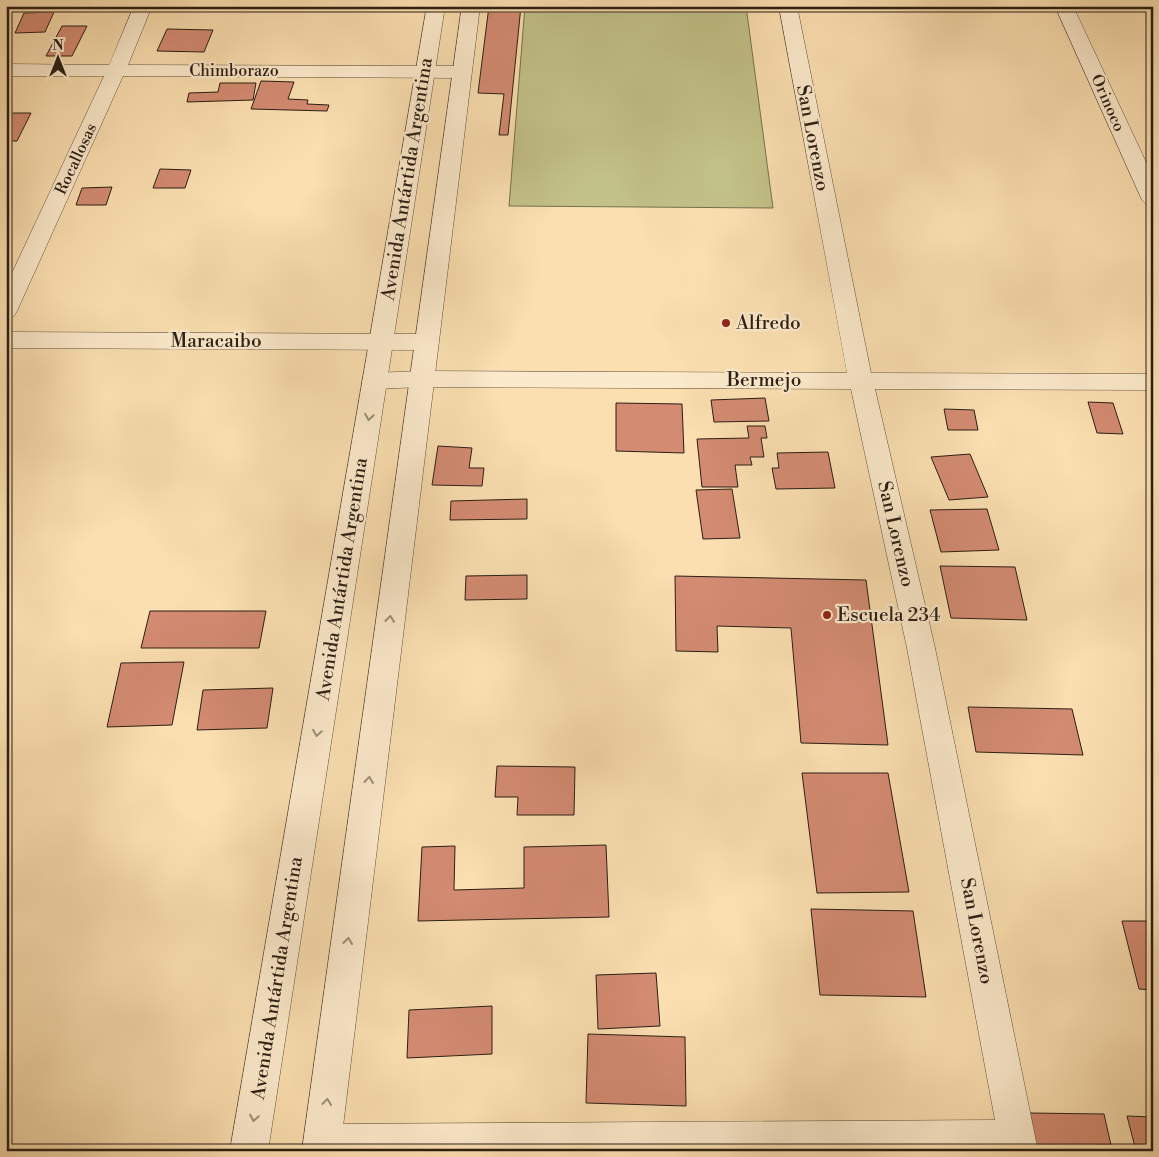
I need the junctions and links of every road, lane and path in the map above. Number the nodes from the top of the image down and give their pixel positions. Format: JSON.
{"nodes":[{"id":1,"x":143,"y":6,"type":"edge"},
{"id":2,"x":436,"y":6,"type":"edge"},
{"id":3,"x":471,"y":6,"type":"edge"},
{"id":4,"x":788,"y":6,"type":"edge"},
{"id":5,"x":1064,"y":6,"type":"edge"},
{"id":6,"x":6,"y":70,"type":"edge"},
{"id":7,"x":116,"y":70,"type":"junction"},
{"id":8,"x":425,"y":72,"type":"junction"},
{"id":9,"x":462,"y":72,"type":"junction"},
{"id":10,"x":1153,"y":200,"type":"edge"},
{"id":11,"x":6,"y":310,"type":"edge"},
{"id":12,"x":6,"y":340,"type":"edge"},
{"id":13,"x":381,"y":342,"type":"junction"},
{"id":14,"x":427,"y":342,"type":"junction"},
{"id":15,"x":421,"y":379,"type":"junction"},
{"id":16,"x":374,"y":381,"type":"junction"},
{"id":17,"x":861,"y":381,"type":"junction"},
{"id":18,"x":1153,"y":382,"type":"edge"},
{"id":19,"x":1018,"y":1144,"type":"edge"},
{"id":20,"x":321,"y":1147,"type":"edge"},
{"id":21,"x":249,"y":1151,"type":"edge"}],
"edges":[{"from":1,"to":7,"type":"street","name":"Rocallosas"},
{"from":2,"to":8,"type":"street","name":"Avenida Antártida Argentina"},
{"from":3,"to":9,"type":"street","name":"Avenida Antártida Argentina"},
{"from":4,"to":17,"type":"street","name":"San Lorenzo"},
{"from":5,"to":10,"type":"street","name":"Orinoco"},
{"from":6,"to":7,"type":"street","name":"Chimborazo"},
{"from":7,"to":8,"type":"street","name":"Chimborazo"},
{"from":7,"to":11,"type":"street","name":"Rocallosas"},
{"from":8,"to":9,"type":"street","name":"Chimborazo"},
{"from":8,"to":13,"type":"street","name":"Avenida Antártida Argentina"},
{"from":9,"to":14,"type":"street","name":"Avenida Antártida Argentina"},
{"from":12,"to":13,"type":"street","name":"Maracaibo"},
{"from":13,"to":14,"type":"street","name":"Maracaibo"},
{"from":13,"to":16,"type":"street","name":"Avenida Antártida Argentina"},
{"from":14,"to":15,"type":"street","name":"Avenida Antártida Argentina"},
{"from":15,"to":16,"type":"street","name":"Bermejo"},
{"from":15,"to":17,"type":"street","name":"Bermejo"},
{"from":20,"to":15,"type":"street","name":"Avenida Antártida Argentina","one_way":true},
{"from":16,"to":21,"type":"street","name":"Avenida Antártida Argentina","one_way":true},
{"from":17,"to":18,"type":"street","name":"Bermejo"},
{"from":17,"to":19,"type":"street","name":"San Lorenzo"},
{"from":19,"to":20,"type":"street"}]}
